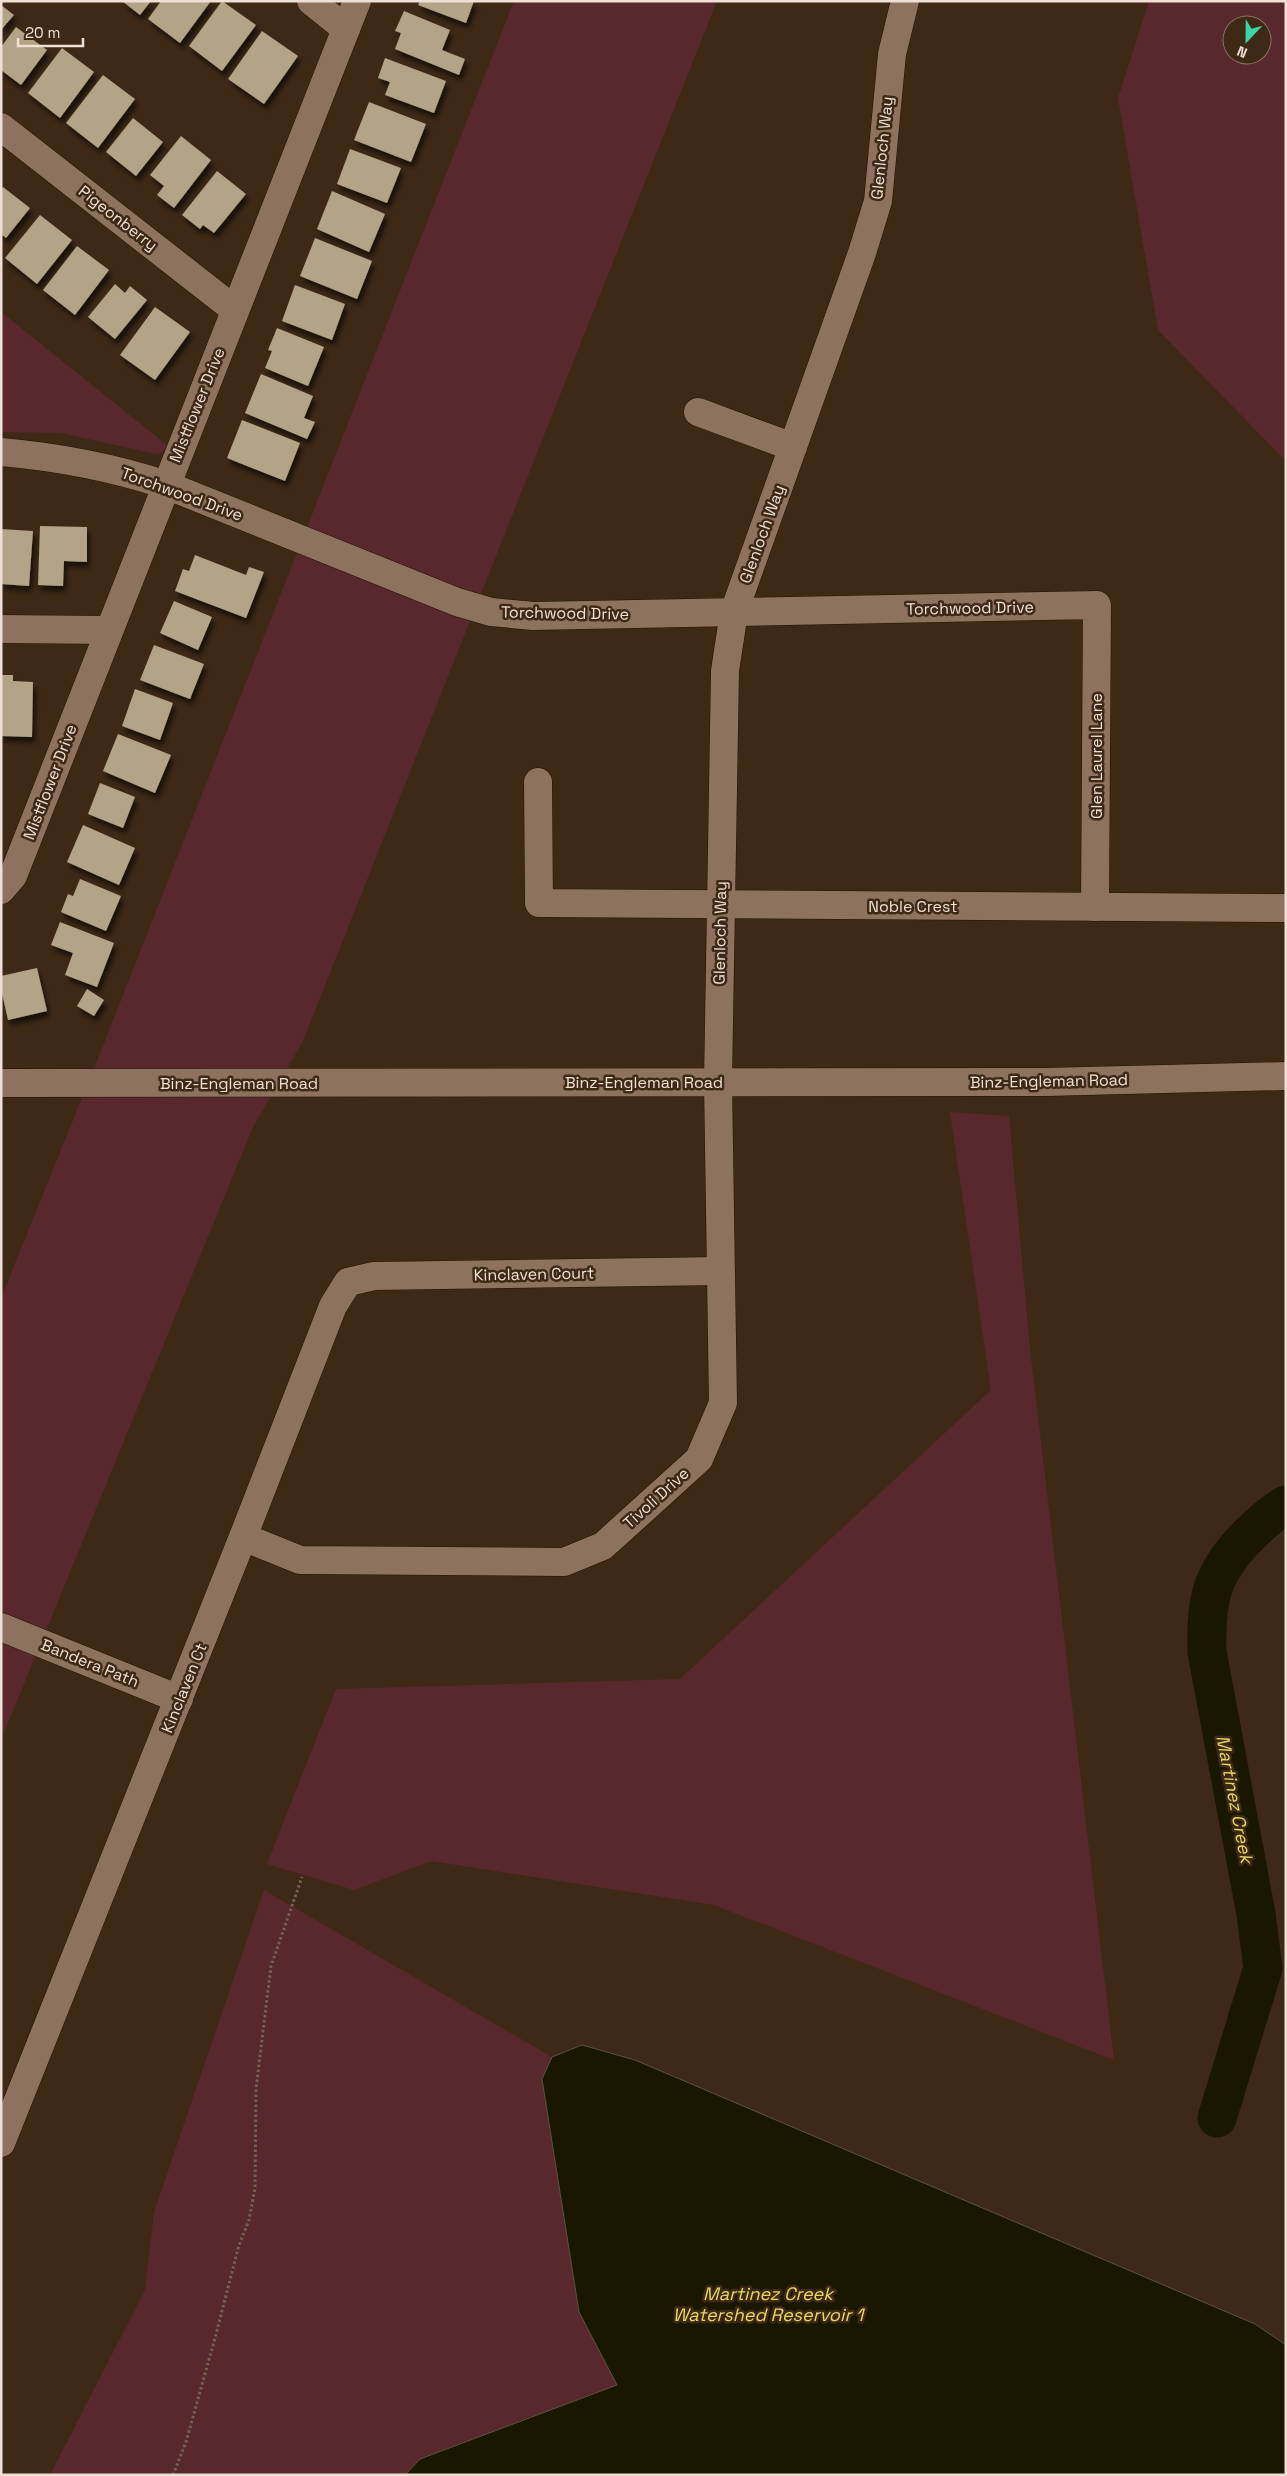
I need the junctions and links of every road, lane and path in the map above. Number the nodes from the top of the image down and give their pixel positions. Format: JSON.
{"nodes":[{"id":1,"x":311,"y":1,"type":"edge"},
{"id":2,"x":357,"y":1,"type":"edge"},
{"id":3,"x":905,"y":1,"type":"edge"},
{"id":4,"x":346,"y":29,"type":"junction"},
{"id":5,"x":1,"y":127,"type":"edge"},
{"id":6,"x":235,"y":310,"type":"junction"},
{"id":7,"x":698,"y":412,"type":"dead end"},
{"id":8,"x":793,"y":447,"type":"junction"},
{"id":9,"x":1,"y":452,"type":"edge"},
{"id":10,"x":166,"y":485,"type":"junction"},
{"id":11,"x":1097,"y":605,"type":"joint"},
{"id":12,"x":734,"y":612,"type":"junction"},
{"id":13,"x":1,"y":629,"type":"edge"},
{"id":14,"x":109,"y":630,"type":"junction"},
{"id":15,"x":538,"y":782,"type":"dead end"},
{"id":16,"x":1,"y":890,"type":"edge"},
{"id":17,"x":721,"y":904,"type":"junction"},
{"id":18,"x":1095,"y":907,"type":"junction"},
{"id":19,"x":1286,"y":908,"type":"edge"},
{"id":20,"x":1286,"y":1076,"type":"edge"},
{"id":21,"x":718,"y":1082,"type":"junction"},
{"id":22,"x":1,"y":1083,"type":"edge"},
{"id":23,"x":721,"y":1272,"type":"junction"},
{"id":24,"x":348,"y":1282,"type":"joint"},
{"id":25,"x":244,"y":1537,"type":"junction"},
{"id":26,"x":1,"y":1627,"type":"edge"},
{"id":27,"x":179,"y":1698,"type":"junction"},
{"id":28,"x":302,"y":1877,"type":"dead end"},
{"id":29,"x":1,"y":2143,"type":"edge"},
{"id":30,"x":173,"y":2475,"type":"edge"}],
"edges":[{"from":1,"to":4,"type":"street"},
{"from":2,"to":4,"type":"street","name":"Mistflower Drive"},
{"from":3,"to":8,"type":"street","name":"Glenloch Way"},
{"from":4,"to":6,"type":"street","name":"Mistflower Drive"},
{"from":5,"to":6,"type":"street","name":"Pigeonberry"},
{"from":6,"to":10,"type":"street","name":"Mistflower Drive"},
{"from":7,"to":8,"type":"street"},
{"from":8,"to":12,"type":"street","name":"Glenloch Way"},
{"from":9,"to":10,"type":"street","name":"Torchwood Drive"},
{"from":10,"to":12,"type":"street","name":"Torchwood Drive"},
{"from":10,"to":14,"type":"street","name":"Mistflower Drive"},
{"from":11,"to":12,"type":"street","name":"Torchwood Drive"},
{"from":11,"to":18,"type":"street","name":"Glen Laurel Lane"},
{"from":12,"to":17,"type":"street","name":"Glenloch Way"},
{"from":13,"to":14,"type":"street"},
{"from":14,"to":16,"type":"street","name":"Mistflower Drive"},
{"from":15,"to":17,"type":"street","name":"Noble Crest"},
{"from":17,"to":18,"type":"street","name":"Noble Crest"},
{"from":17,"to":21,"type":"street","name":"Glenloch Way"},
{"from":18,"to":19,"type":"street","name":"Noble Crest"},
{"from":20,"to":21,"type":"street","name":"Binz-Engleman Road"},
{"from":21,"to":22,"type":"street","name":"Binz-Engleman Road"},
{"from":21,"to":23,"type":"street","name":"Tivoli Drive"},
{"from":23,"to":24,"type":"street","name":"Kinclaven Court"},
{"from":23,"to":25,"type":"street","name":"Tivoli Drive"},
{"from":24,"to":25,"type":"street","name":"Kinclaven Ct"},
{"from":25,"to":27,"type":"street","name":"Kinclaven Ct"},
{"from":26,"to":27,"type":"street","name":"Bandera Path"},
{"from":27,"to":29,"type":"street","name":"Kinclaven Ct"},
{"from":28,"to":30,"type":"path"}]}
